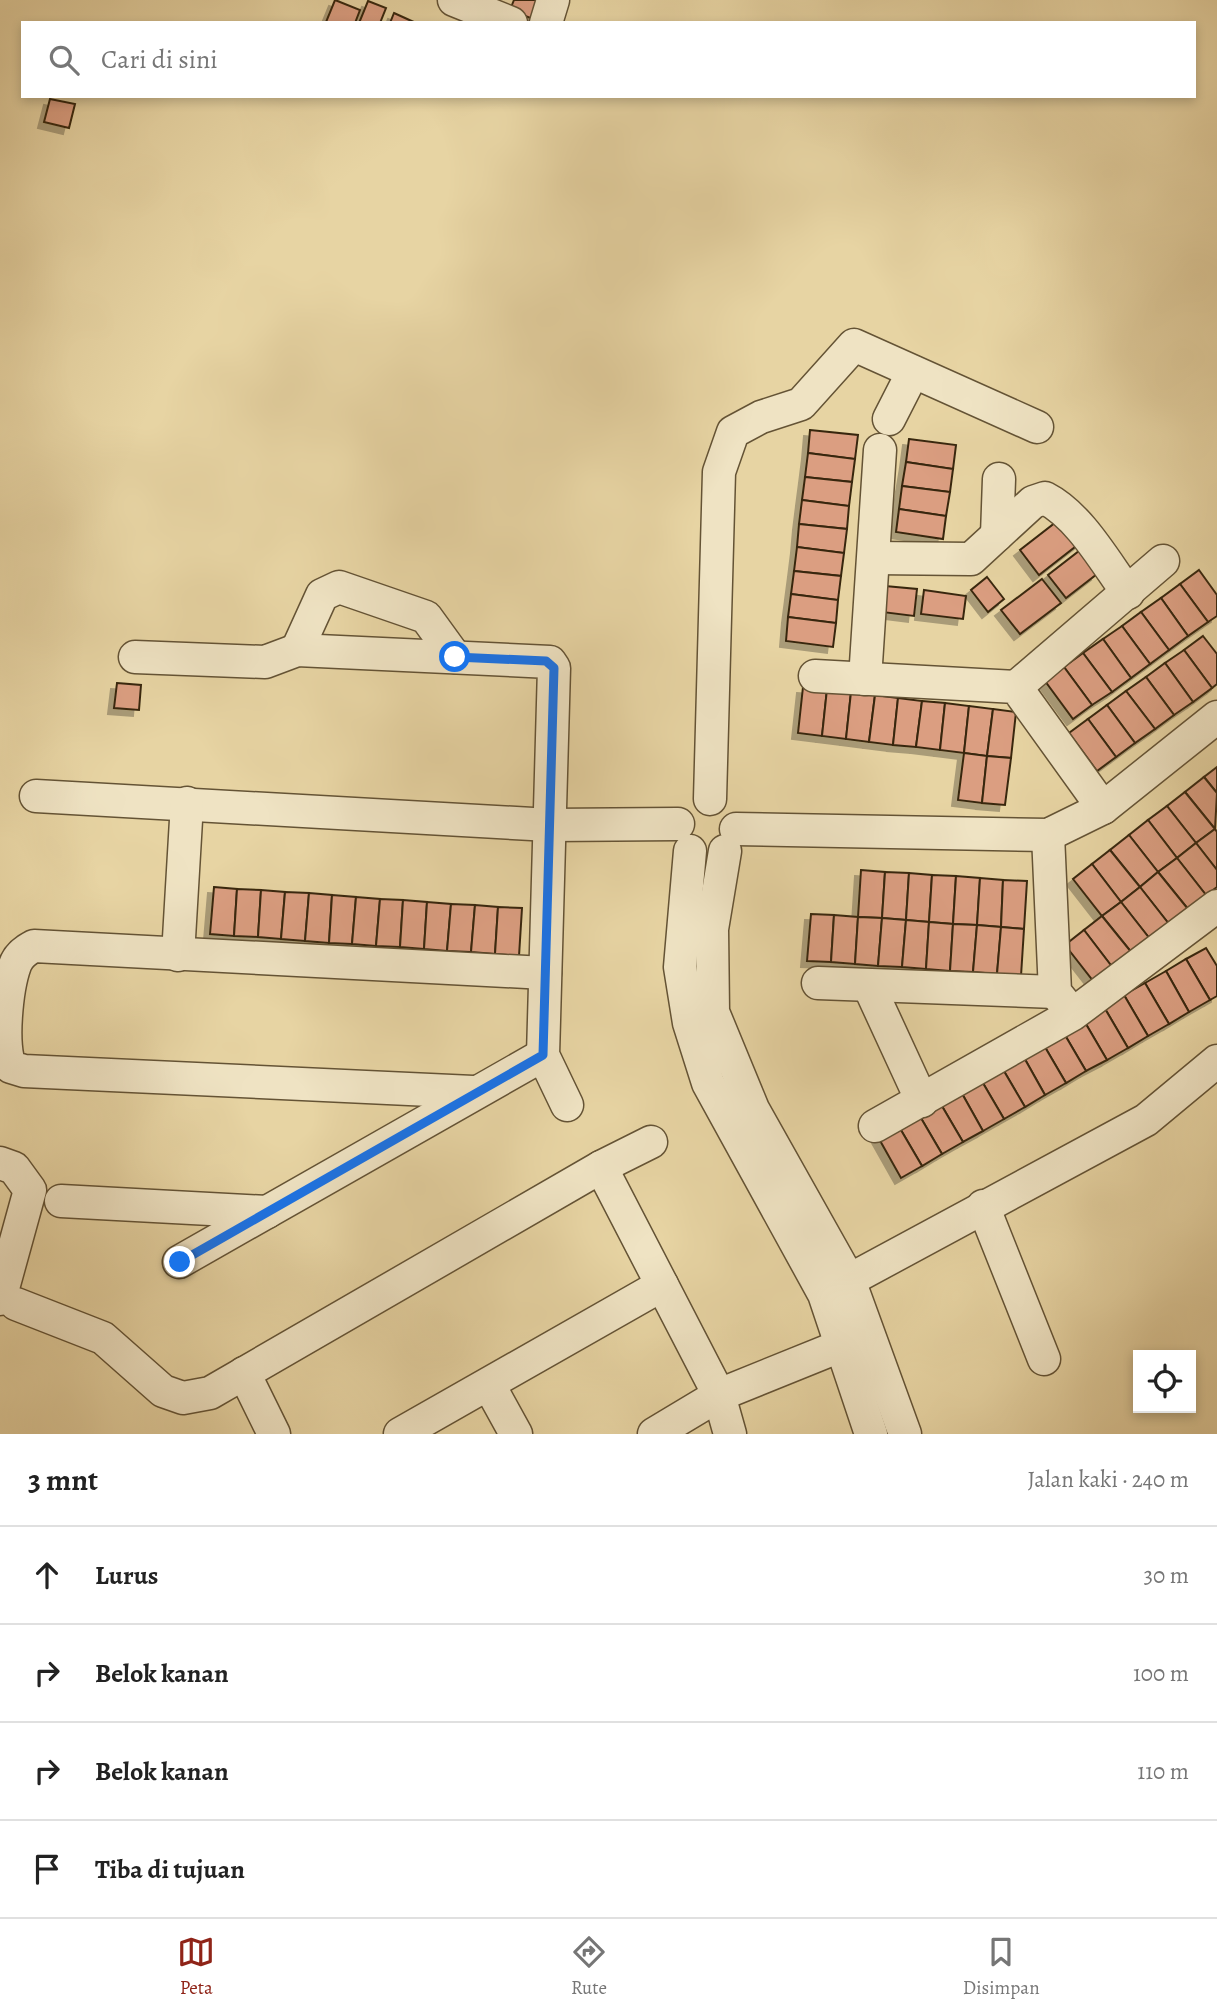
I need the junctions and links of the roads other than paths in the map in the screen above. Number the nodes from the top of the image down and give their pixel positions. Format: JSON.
{"nodes":[{"id":1,"x":454,"y":0,"type":"edge"},
{"id":2,"x":553,"y":0,"type":"edge"},
{"id":3,"x":506,"y":21,"type":"edge"},
{"id":4,"x":547,"y":21,"type":"edge"},
{"id":5,"x":913,"y":372,"type":"junction"},
{"id":6,"x":889,"y":419,"type":"dead end"},
{"id":7,"x":1037,"y":427,"type":"dead end"},
{"id":8,"x":880,"y":450,"type":"dead end"},
{"id":9,"x":999,"y":479,"type":"dead end"},
{"id":10,"x":997,"y":535,"type":"junction"},
{"id":11,"x":875,"y":558,"type":"junction"},
{"id":12,"x":1163,"y":561,"type":"dead end"},
{"id":13,"x":1128,"y":593,"type":"junction"},
{"id":14,"x":297,"y":650,"type":"junction"},
{"id":15,"x":135,"y":657,"type":"dead end"},
{"id":16,"x":455,"y":657,"type":"junction"},
{"id":17,"x":815,"y":676,"type":"dead end"},
{"id":18,"x":864,"y":679,"type":"junction"},
{"id":19,"x":1016,"y":687,"type":"junction"},
{"id":20,"x":1217,"y":717,"type":"edge"},
{"id":21,"x":36,"y":796,"type":"dead end"},
{"id":22,"x":709,"y":799,"type":"junction"},
{"id":23,"x":187,"y":803,"type":"junction"},
{"id":24,"x":1103,"y":808,"type":"junction"},
{"id":25,"x":550,"y":825,"type":"junction"},
{"id":26,"x":1048,"y":835,"type":"junction"},
{"id":27,"x":684,"y":837,"type":"junction"},
{"id":28,"x":731,"y":840,"type":"junction"},
{"id":29,"x":1217,"y":906,"type":"edge"},
{"id":30,"x":178,"y":955,"type":"junction"},
{"id":31,"x":545,"y":973,"type":"junction"},
{"id":32,"x":818,"y":983,"type":"dead end"},
{"id":33,"x":869,"y":986,"type":"junction"},
{"id":34,"x":1064,"y":1003,"type":"junction"},
{"id":35,"x":714,"y":1051,"type":"junction"},
{"id":36,"x":543,"y":1055,"type":"junction"},
{"id":37,"x":1217,"y":1061,"type":"edge"},
{"id":38,"x":473,"y":1092,"type":"junction"},
{"id":39,"x":922,"y":1101,"type":"junction"},
{"id":40,"x":567,"y":1105,"type":"dead end"},
{"id":41,"x":875,"y":1126,"type":"dead end"},
{"id":42,"x":651,"y":1142,"type":"dead end"},
{"id":43,"x":0,"y":1163,"type":"edge"},
{"id":44,"x":601,"y":1167,"type":"junction"},
{"id":45,"x":61,"y":1201,"type":"dead end"},
{"id":46,"x":983,"y":1206,"type":"junction"},
{"id":47,"x":267,"y":1212,"type":"junction"},
{"id":48,"x":180,"y":1262,"type":"dead end"},
{"id":49,"x":662,"y":1285,"type":"junction"},
{"id":50,"x":836,"y":1287,"type":"junction"},
{"id":51,"x":8,"y":1302,"type":"edge"},
{"id":52,"x":855,"y":1340,"type":"junction"},
{"id":53,"x":1044,"y":1359,"type":"dead end"},
{"id":54,"x":244,"y":1373,"type":"junction"},
{"id":55,"x":489,"y":1385,"type":"junction"},
{"id":56,"x":719,"y":1395,"type":"junction"},
{"id":57,"x":902,"y":1425,"type":"edge"},
{"id":58,"x":869,"y":1429,"type":"edge"},
{"id":59,"x":274,"y":1434,"type":"edge"},
{"id":60,"x":400,"y":1434,"type":"edge"},
{"id":61,"x":516,"y":1434,"type":"edge"},
{"id":62,"x":654,"y":1434,"type":"edge"},
{"id":63,"x":730,"y":1434,"type":"edge"}],
"edges":[{"from":1,"to":3,"type":"street"},
{"from":2,"to":4,"type":"street"},
{"from":5,"to":6,"type":"street"},
{"from":5,"to":7,"type":"street"},
{"from":5,"to":22,"type":"street"},
{"from":8,"to":11,"type":"street"},
{"from":9,"to":10,"type":"street"},
{"from":10,"to":11,"type":"street"},
{"from":10,"to":13,"type":"street"},
{"from":11,"to":18,"type":"street"},
{"from":12,"to":13,"type":"street"},
{"from":13,"to":19,"type":"street"},
{"from":14,"to":15,"type":"street"},
{"from":14,"to":16,"type":"street"},
{"from":14,"to":16,"type":"street"},
{"from":16,"to":25,"type":"street"},
{"from":17,"to":18,"type":"street"},
{"from":18,"to":19,"type":"street"},
{"from":19,"to":24,"type":"street"},
{"from":20,"to":24,"type":"street"},
{"from":21,"to":23,"type":"street"},
{"from":22,"to":27,"type":"street"},
{"from":22,"to":28,"type":"street"},
{"from":23,"to":25,"type":"street"},
{"from":23,"to":30,"type":"street"},
{"from":24,"to":26,"type":"street"},
{"from":25,"to":27,"type":"street"},
{"from":25,"to":31,"type":"street"},
{"from":26,"to":28,"type":"street"},
{"from":26,"to":34,"type":"street"},
{"from":27,"to":28,"type":"street"},
{"from":27,"to":35,"type":"street"},
{"from":28,"to":35,"type":"street"},
{"from":29,"to":34,"type":"street"},
{"from":30,"to":31,"type":"street"},
{"from":30,"to":38,"type":"street"},
{"from":31,"to":36,"type":"street"},
{"from":32,"to":33,"type":"street"},
{"from":33,"to":34,"type":"street"},
{"from":33,"to":39,"type":"street"},
{"from":34,"to":39,"type":"street"},
{"from":35,"to":50,"type":"street"},
{"from":36,"to":38,"type":"street"},
{"from":36,"to":40,"type":"street"},
{"from":37,"to":46,"type":"street"},
{"from":38,"to":47,"type":"street"},
{"from":39,"to":41,"type":"street"},
{"from":42,"to":44,"type":"street"},
{"from":43,"to":51,"type":"street"},
{"from":44,"to":49,"type":"street"},
{"from":44,"to":54,"type":"street"},
{"from":45,"to":47,"type":"street"},
{"from":46,"to":50,"type":"street"},
{"from":46,"to":53,"type":"street"},
{"from":47,"to":48,"type":"street"},
{"from":49,"to":55,"type":"street"},
{"from":49,"to":56,"type":"street"},
{"from":50,"to":52,"type":"street"},
{"from":51,"to":54,"type":"street"},
{"from":52,"to":56,"type":"street"},
{"from":52,"to":57,"type":"street"},
{"from":52,"to":58,"type":"street"},
{"from":54,"to":59,"type":"street"},
{"from":55,"to":60,"type":"street"},
{"from":55,"to":61,"type":"street"},
{"from":56,"to":62,"type":"street"},
{"from":56,"to":63,"type":"street"},
{"from":57,"to":58,"type":"street"}]}
